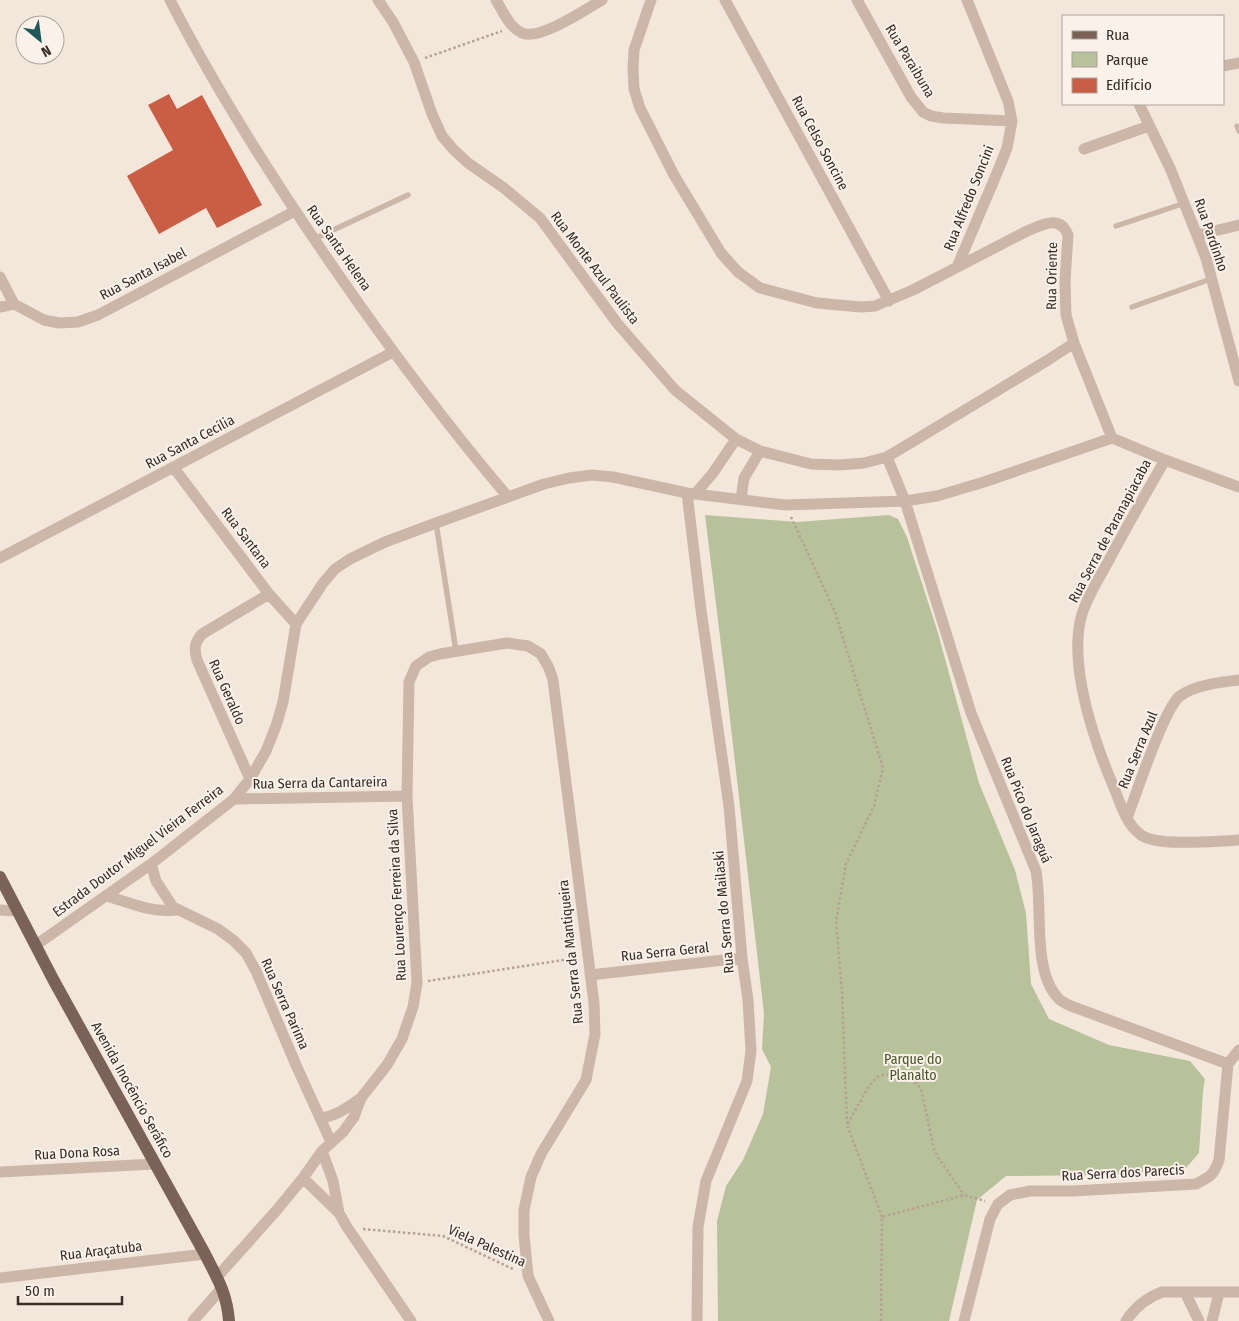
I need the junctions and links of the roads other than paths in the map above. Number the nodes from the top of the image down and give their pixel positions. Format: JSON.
{"nodes":[{"id":1,"x":170,"y":0,"type":"edge"},
{"id":2,"x":378,"y":0,"type":"edge"},
{"id":3,"x":496,"y":0,"type":"edge"},
{"id":4,"x":602,"y":0,"type":"edge"},
{"id":5,"x":651,"y":0,"type":"edge"},
{"id":6,"x":725,"y":0,"type":"edge"},
{"id":7,"x":857,"y":0,"type":"edge"},
{"id":8,"x":967,"y":0,"type":"edge"},
{"id":9,"x":1239,"y":63,"type":"edge"},
{"id":10,"x":1224,"y":66,"type":"edge"},
{"id":11,"x":1139,"y":105,"type":"edge"},
{"id":12,"x":1012,"y":121,"type":"junction"},
{"id":13,"x":1149,"y":126,"type":"junction"},
{"id":14,"x":1084,"y":149,"type":"dead end"},
{"id":15,"x":408,"y":195,"type":"dead end"},
{"id":16,"x":1185,"y":203,"type":"junction"},
{"id":17,"x":294,"y":211,"type":"junction"},
{"id":18,"x":1239,"y":225,"type":"edge"},
{"id":19,"x":1116,"y":226,"type":"dead end"},
{"id":20,"x":1197,"y":235,"type":"junction"},
{"id":21,"x":314,"y":239,"type":"junction"},
{"id":22,"x":957,"y":267,"type":"junction"},
{"id":23,"x":0,"y":278,"type":"edge"},
{"id":24,"x":1211,"y":279,"type":"junction"},
{"id":25,"x":888,"y":301,"type":"junction"},
{"id":26,"x":14,"y":304,"type":"junction"},
{"id":27,"x":0,"y":307,"type":"edge"},
{"id":28,"x":1132,"y":307,"type":"dead end"},
{"id":29,"x":1074,"y":343,"type":"junction"},
{"id":30,"x":393,"y":352,"type":"junction"},
{"id":31,"x":1239,"y":381,"type":"edge"},
{"id":32,"x":1112,"y":438,"type":"junction"},
{"id":33,"x":736,"y":439,"type":"junction"},
{"id":34,"x":760,"y":450,"type":"junction"},
{"id":35,"x":887,"y":457,"type":"junction"},
{"id":36,"x":1165,"y":460,"type":"junction"},
{"id":37,"x":174,"y":468,"type":"junction"},
{"id":38,"x":1239,"y":487,"type":"edge"},
{"id":39,"x":691,"y":493,"type":"junction"},
{"id":40,"x":508,"y":497,"type":"junction"},
{"id":41,"x":741,"y":499,"type":"junction"},
{"id":42,"x":905,"y":501,"type":"junction"},
{"id":43,"x":436,"y":523,"type":"junction"},
{"id":44,"x":0,"y":558,"type":"edge"},
{"id":45,"x":269,"y":594,"type":"junction"},
{"id":46,"x":296,"y":624,"type":"junction"},
{"id":47,"x":456,"y":651,"type":"junction"},
{"id":48,"x":541,"y":654,"type":"joint"},
{"id":49,"x":1239,"y":680,"type":"edge"},
{"id":50,"x":250,"y":779,"type":"junction"},
{"id":51,"x":407,"y":796,"type":"junction"},
{"id":52,"x":234,"y":800,"type":"junction"},
{"id":53,"x":1127,"y":818,"type":"junction"},
{"id":54,"x":1239,"y":840,"type":"edge"},
{"id":55,"x":151,"y":864,"type":"junction"},
{"id":56,"x":0,"y":877,"type":"edge"},
{"id":57,"x":107,"y":896,"type":"junction"},
{"id":58,"x":0,"y":910,"type":"edge"},
{"id":59,"x":176,"y":910,"type":"junction"},
{"id":60,"x":16,"y":911,"type":"junction"},
{"id":61,"x":36,"y":945,"type":"junction"},
{"id":62,"x":742,"y":958,"type":"junction"},
{"id":63,"x":590,"y":975,"type":"junction"},
{"id":64,"x":1239,"y":1050,"type":"edge"},
{"id":65,"x":1228,"y":1064,"type":"junction"},
{"id":66,"x":361,"y":1098,"type":"junction"},
{"id":67,"x":320,"y":1118,"type":"junction"},
{"id":68,"x":331,"y":1142,"type":"junction"},
{"id":69,"x":322,"y":1151,"type":"junction"},
{"id":70,"x":155,"y":1164,"type":"junction"},
{"id":71,"x":0,"y":1172,"type":"edge"},
{"id":72,"x":303,"y":1178,"type":"junction"},
{"id":73,"x":339,"y":1213,"type":"junction"},
{"id":74,"x":205,"y":1254,"type":"junction"},
{"id":75,"x":0,"y":1278,"type":"edge"},
{"id":76,"x":220,"y":1283,"type":"junction"},
{"id":77,"x":1185,"y":1292,"type":"junction"},
{"id":78,"x":1239,"y":1292,"type":"edge"},
{"id":79,"x":1220,"y":1293,"type":"junction"},
{"id":80,"x":193,"y":1321,"type":"edge"},
{"id":81,"x":229,"y":1321,"type":"edge"},
{"id":82,"x":411,"y":1321,"type":"edge"},
{"id":83,"x":549,"y":1321,"type":"edge"},
{"id":84,"x":697,"y":1321,"type":"edge"},
{"id":85,"x":964,"y":1321,"type":"edge"},
{"id":86,"x":1126,"y":1321,"type":"edge"},
{"id":87,"x":1199,"y":1321,"type":"edge"},
{"id":88,"x":1212,"y":1321,"type":"edge"}],
"edges":[{"from":1,"to":17,"type":"street","name":"Rua Santa Helena"},
{"from":2,"to":33,"type":"street","name":"Rua Monte Azul Paulista"},
{"from":3,"to":4,"type":"street"},
{"from":5,"to":25,"type":"street","name":"Rua Alfredo Soncini"},
{"from":6,"to":25,"type":"street","name":"Rua Celso Soncine"},
{"from":7,"to":12,"type":"street","name":"Rua Paraibuna"},
{"from":8,"to":12,"type":"street","name":"Rua Alfredo Soncini"},
{"from":9,"to":10,"type":"street"},
{"from":11,"to":13,"type":"street","name":"Rua Pardinho"},
{"from":12,"to":22,"type":"street","name":"Rua Alfredo Soncini"},
{"from":13,"to":14,"type":"street"},
{"from":13,"to":16,"type":"street","name":"Rua Pardinho"},
{"from":15,"to":21,"type":"lane"},
{"from":16,"to":19,"type":"lane"},
{"from":16,"to":20,"type":"street","name":"Rua Pardinho"},
{"from":17,"to":21,"type":"street","name":"Rua Santa Helena"},
{"from":17,"to":26,"type":"street","name":"Rua Santa Isabel"},
{"from":18,"to":20,"type":"street"},
{"from":20,"to":24,"type":"street","name":"Rua Pardinho"},
{"from":21,"to":30,"type":"street","name":"Rua Santa Helena"},
{"from":22,"to":25,"type":"street","name":"Rua Alfredo Soncini"},
{"from":22,"to":29,"type":"street","name":"Rua Oriente"},
{"from":23,"to":26,"type":"street"},
{"from":24,"to":28,"type":"lane"},
{"from":24,"to":31,"type":"street","name":"Rua Pardinho"},
{"from":26,"to":27,"type":"street"},
{"from":29,"to":32,"type":"street","name":"Rua Oriente"},
{"from":29,"to":35,"type":"street","name":"Rua Monte Azul Paulista"},
{"from":30,"to":37,"type":"street","name":"Rua Santa Cecília"},
{"from":30,"to":40,"type":"street","name":"Rua Santa Helena"},
{"from":32,"to":36,"type":"street"},
{"from":32,"to":42,"type":"street","name":"Estrada Doutor Miguel Vieira Ferreira"},
{"from":33,"to":34,"type":"street","name":"Rua Monte Azul Paulista"},
{"from":33,"to":39,"type":"street"},
{"from":34,"to":35,"type":"street","name":"Rua Monte Azul Paulista"},
{"from":34,"to":41,"type":"street"},
{"from":35,"to":42,"type":"street","name":"Rua Pico do Jaraguá"},
{"from":36,"to":38,"type":"street"},
{"from":36,"to":53,"type":"street","name":"Rua Serra de Paranapiacaba"},
{"from":37,"to":44,"type":"street","name":"Rua Santa Cecília"},
{"from":37,"to":45,"type":"street","name":"Rua Santana"},
{"from":39,"to":40,"type":"street","name":"Estrada Doutor Miguel Vieira Ferreira"},
{"from":39,"to":41,"type":"street","name":"Estrada Doutor Miguel Vieira Ferreira"},
{"from":39,"to":62,"type":"street","name":"Rua Serra do Mailaski"},
{"from":40,"to":43,"type":"street","name":"Estrada Doutor Miguel Vieira Ferreira"},
{"from":41,"to":42,"type":"street","name":"Estrada Doutor Miguel Vieira Ferreira"},
{"from":42,"to":65,"type":"street","name":"Rua Pico do Jaraguá"},
{"from":43,"to":46,"type":"street","name":"Estrada Doutor Miguel Vieira Ferreira"},
{"from":43,"to":47,"type":"lane"},
{"from":45,"to":46,"type":"street","name":"Rua Santana"},
{"from":45,"to":50,"type":"street","name":"Rua Geraldo"},
{"from":46,"to":50,"type":"street","name":"Estrada Doutor Miguel Vieira Ferreira"},
{"from":47,"to":48,"type":"street","name":"Rua Lourenço Ferreira da Silva"},
{"from":47,"to":51,"type":"street","name":"Rua Lourenço Ferreira da Silva"},
{"from":48,"to":63,"type":"street","name":"Rua Serra da Mantiqueira"},
{"from":49,"to":53,"type":"street","name":"Rua Serra Azul"},
{"from":50,"to":52,"type":"street","name":"Estrada Doutor Miguel Vieira Ferreira"},
{"from":51,"to":52,"type":"street","name":"Rua Serra da Cantareira"},
{"from":51,"to":66,"type":"street","name":"Rua Lourenço Ferreira da Silva"},
{"from":52,"to":55,"type":"street","name":"Estrada Doutor Miguel Vieira Ferreira"},
{"from":53,"to":54,"type":"street","name":"Rua Serra de Paranapiacaba"},
{"from":55,"to":57,"type":"street","name":"Estrada Doutor Miguel Vieira Ferreira"},
{"from":55,"to":59,"type":"street"},
{"from":56,"to":60,"type":"main road","name":"Avenida Inocêncio Seráfico"},
{"from":57,"to":59,"type":"street","name":"Rua Serra Parima"},
{"from":57,"to":61,"type":"street","name":"Estrada Doutor Miguel Vieira Ferreira"},
{"from":58,"to":60,"type":"street"},
{"from":59,"to":67,"type":"street","name":"Rua Serra Parima"},
{"from":60,"to":61,"type":"main road","name":"Avenida Inocêncio Seráfico"},
{"from":61,"to":70,"type":"main road","name":"Avenida Inocêncio Seráfico"},
{"from":62,"to":63,"type":"street","name":"Rua Serra Geral"},
{"from":62,"to":84,"type":"street","name":"Rua Serra do Mailaski"},
{"from":63,"to":83,"type":"street","name":"Rua Serra da Mantiqueira"},
{"from":64,"to":65,"type":"street"},
{"from":65,"to":85,"type":"street","name":"Rua Serra dos Parecis"},
{"from":66,"to":67,"type":"street","name":"Rua Lourenço Ferreira da Silva"},
{"from":66,"to":68,"type":"street","name":"Rua Lourenço Ferreira da Silva"},
{"from":67,"to":68,"type":"street","name":"Rua Serra Parima"},
{"from":68,"to":69,"type":"street","name":"Rua Lourenço Ferreira da Silva"},
{"from":69,"to":72,"type":"street","name":"Rua Lourenço Ferreira da Silva"},
{"from":69,"to":73,"type":"street"},
{"from":70,"to":71,"type":"street","name":"Rua Dona Rosa"},
{"from":70,"to":74,"type":"main road","name":"Avenida Inocêncio Seráfico"},
{"from":72,"to":73,"type":"street"},
{"from":72,"to":76,"type":"street","name":"Rua Lourenço Ferreira da Silva"},
{"from":73,"to":82,"type":"street"},
{"from":74,"to":75,"type":"street","name":"Rua Araçatuba"},
{"from":74,"to":76,"type":"main road","name":"Avenida Inocêncio Seráfico"},
{"from":76,"to":80,"type":"street","name":"Rua Lourenço Ferreira da Silva"},
{"from":76,"to":81,"type":"main road","name":"Avenida Inocêncio Seráfico"},
{"from":77,"to":79,"type":"street"},
{"from":77,"to":86,"type":"street"},
{"from":77,"to":87,"type":"street"},
{"from":78,"to":79,"type":"street"},
{"from":79,"to":88,"type":"street"}]}
